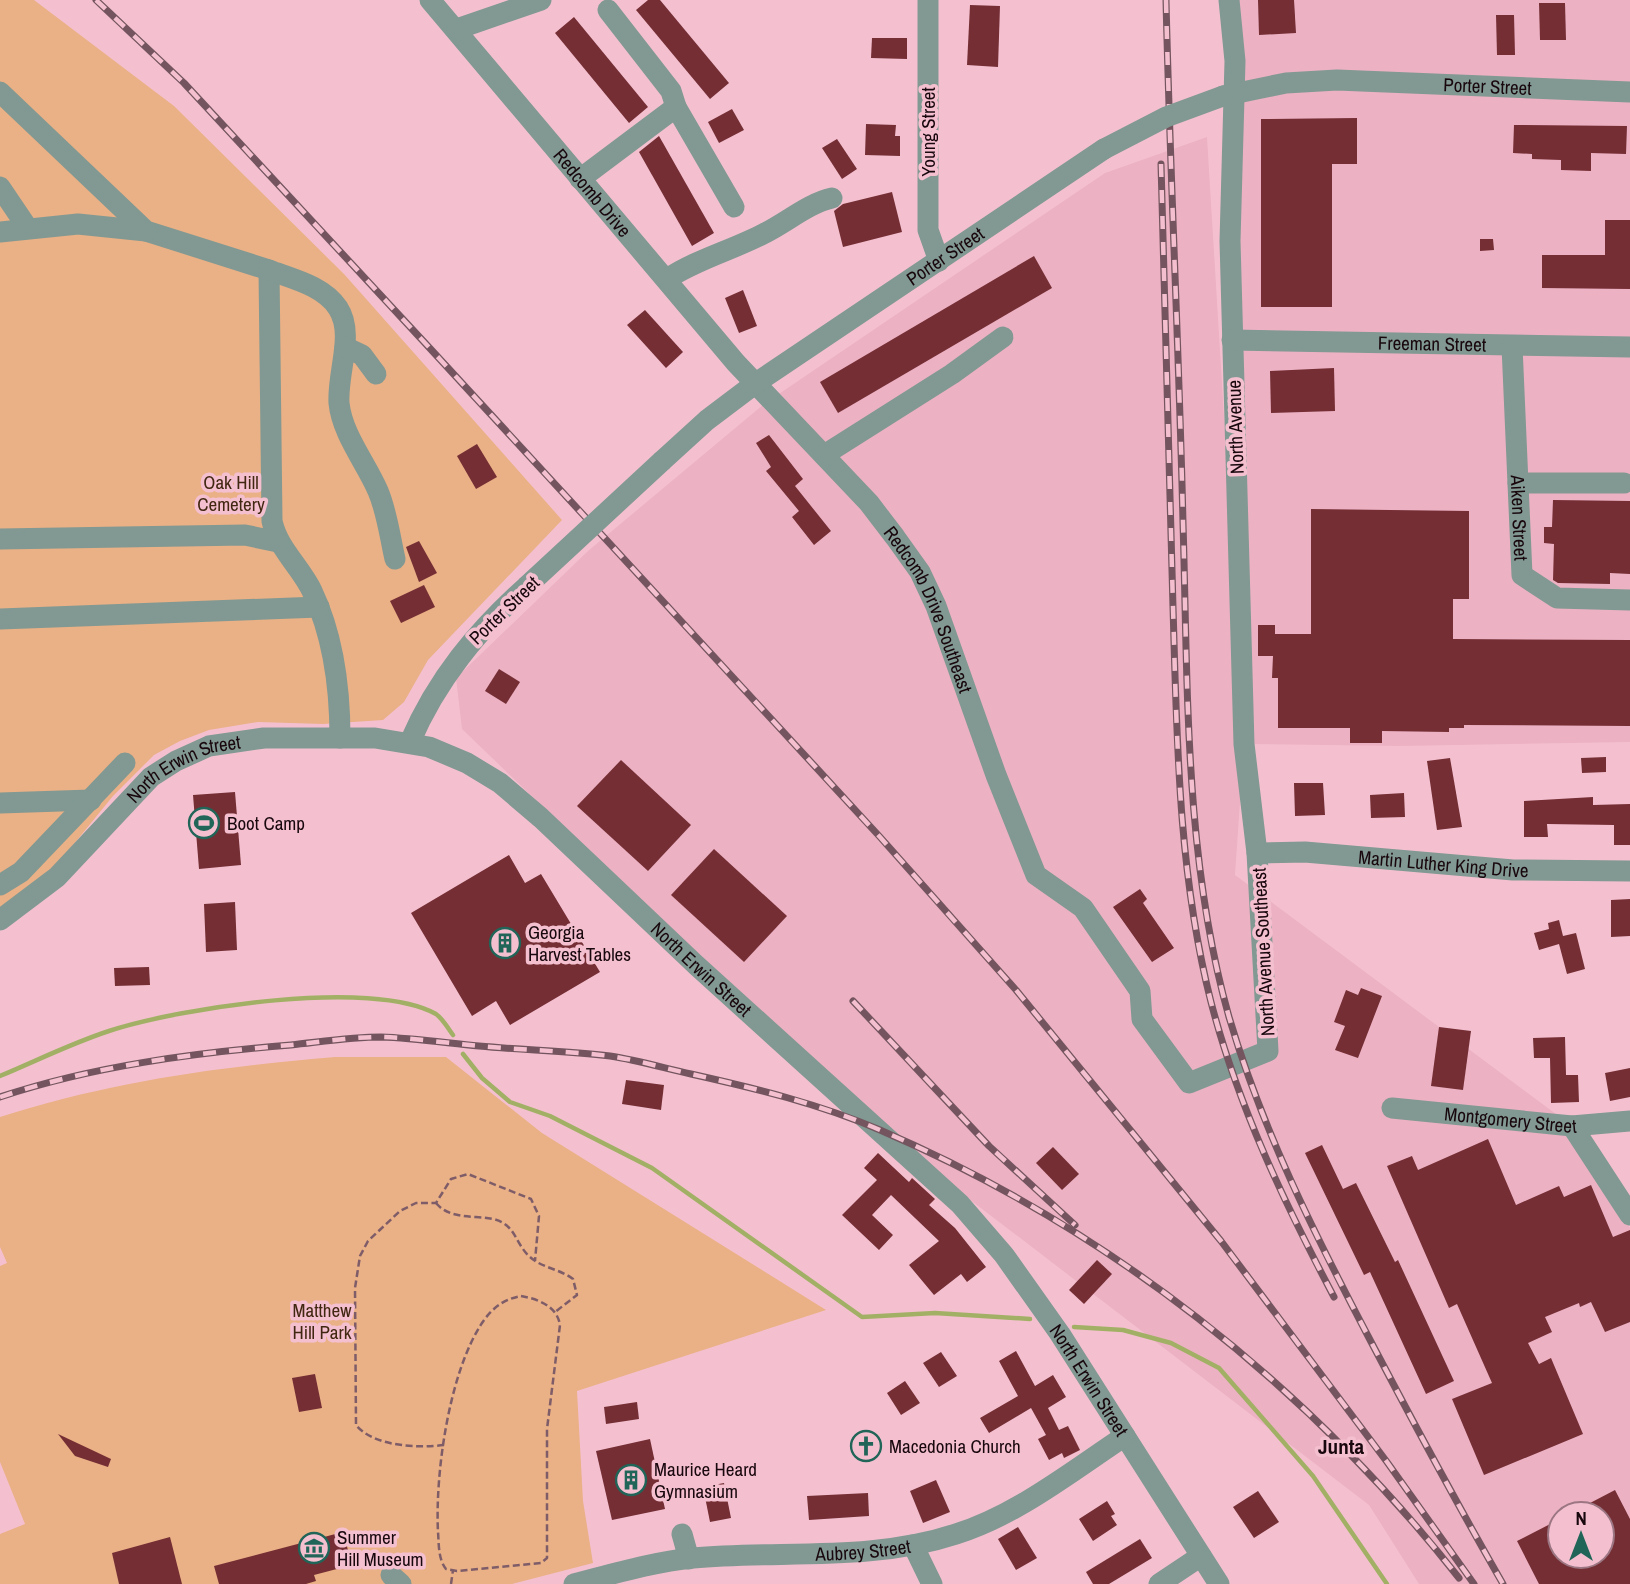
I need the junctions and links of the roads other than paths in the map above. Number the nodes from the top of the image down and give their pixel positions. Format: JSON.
{"nodes":[{"id":1,"x":430,"y":0,"type":"edge"},
{"id":2,"x":541,"y":0,"type":"edge"},
{"id":3,"x":928,"y":0,"type":"edge"},
{"id":4,"x":1229,"y":0,"type":"edge"},
{"id":5,"x":608,"y":10,"type":"dead end"},
{"id":6,"x":457,"y":29,"type":"junction"},
{"id":7,"x":0,"y":92,"type":"edge"},
{"id":8,"x":1630,"y":92,"type":"edge"},
{"id":9,"x":1229,"y":94,"type":"junction"},
{"id":10,"x":676,"y":107,"type":"junction"},
{"id":11,"x":580,"y":179,"type":"junction"},
{"id":12,"x":0,"y":187,"type":"edge"},
{"id":13,"x":832,"y":198,"type":"dead end"},
{"id":14,"x":734,"y":207,"type":"dead end"},
{"id":15,"x":27,"y":228,"type":"junction"},
{"id":16,"x":146,"y":231,"type":"junction"},
{"id":17,"x":0,"y":232,"type":"edge"},
{"id":18,"x":939,"y":261,"type":"junction"},
{"id":19,"x":269,"y":270,"type":"junction"},
{"id":20,"x":667,"y":279,"type":"junction"},
{"id":21,"x":1003,"y":337,"type":"dead end"},
{"id":22,"x":1232,"y":340,"type":"junction"},
{"id":23,"x":1512,"y":346,"type":"junction"},
{"id":24,"x":345,"y":347,"type":"junction"},
{"id":25,"x":1630,"y":347,"type":"edge"},
{"id":26,"x":376,"y":374,"type":"dead end"},
{"id":27,"x":755,"y":383,"type":"junction"},
{"id":28,"x":824,"y":455,"type":"junction"},
{"id":29,"x":1518,"y":483,"type":"junction"},
{"id":30,"x":1624,"y":483,"type":"dead end"},
{"id":31,"x":0,"y":539,"type":"edge"},
{"id":32,"x":278,"y":542,"type":"junction"},
{"id":33,"x":395,"y":559,"type":"dead end"},
{"id":34,"x":1630,"y":600,"type":"edge"},
{"id":35,"x":319,"y":607,"type":"junction"},
{"id":36,"x":0,"y":619,"type":"edge"},
{"id":37,"x":341,"y":738,"type":"junction"},
{"id":38,"x":410,"y":742,"type":"junction"},
{"id":39,"x":125,"y":763,"type":"dead end"},
{"id":40,"x":90,"y":800,"type":"junction"},
{"id":41,"x":0,"y":803,"type":"edge"},
{"id":42,"x":1257,"y":853,"type":"junction"},
{"id":43,"x":1630,"y":872,"type":"edge"},
{"id":44,"x":0,"y":884,"type":"edge"},
{"id":45,"x":0,"y":920,"type":"edge"},
{"id":46,"x":1268,"y":1051,"type":"joint"},
{"id":47,"x":1392,"y":1108,"type":"dead end"},
{"id":48,"x":1630,"y":1121,"type":"edge"},
{"id":49,"x":1572,"y":1126,"type":"junction"},
{"id":50,"x":1630,"y":1215,"type":"edge"},
{"id":51,"x":1125,"y":1436,"type":"junction"},
{"id":52,"x":682,"y":1534,"type":"dead end"},
{"id":53,"x":913,"y":1545,"type":"junction"},
{"id":54,"x":1201,"y":1556,"type":"junction"},
{"id":55,"x":689,"y":1559,"type":"junction"},
{"id":56,"x":647,"y":1575,"type":"edge"},
{"id":57,"x":574,"y":1584,"type":"edge"},
{"id":58,"x":932,"y":1584,"type":"edge"},
{"id":59,"x":1158,"y":1584,"type":"edge"},
{"id":60,"x":1219,"y":1584,"type":"edge"}],
"edges":[{"from":1,"to":6,"type":"street","name":"Redcomb Drive"},
{"from":2,"to":6,"type":"street"},
{"from":3,"to":18,"type":"street","name":"Young Street"},
{"from":4,"to":9,"type":"street","name":"North Avenue"},
{"from":5,"to":10,"type":"street"},
{"from":6,"to":11,"type":"street","name":"Redcomb Drive"},
{"from":7,"to":16,"type":"street"},
{"from":8,"to":9,"type":"street","name":"Porter Street"},
{"from":9,"to":18,"type":"street","name":"Porter Street","bridge":true},
{"from":9,"to":22,"type":"street","name":"North Avenue"},
{"from":10,"to":11,"type":"street"},
{"from":10,"to":14,"type":"street"},
{"from":11,"to":20,"type":"street","name":"Redcomb Drive"},
{"from":12,"to":15,"type":"street"},
{"from":13,"to":20,"type":"street"},
{"from":15,"to":16,"type":"street"},
{"from":15,"to":17,"type":"street"},
{"from":16,"to":19,"type":"street"},
{"from":18,"to":27,"type":"street","name":"Porter Street"},
{"from":19,"to":24,"type":"street"},
{"from":19,"to":32,"type":"street"},
{"from":20,"to":27,"type":"street","name":"Redcomb Drive"},
{"from":21,"to":28,"type":"street"},
{"from":22,"to":23,"type":"street","name":"Freeman Street"},
{"from":22,"to":42,"type":"street","name":"North Avenue"},
{"from":23,"to":25,"type":"street","name":"Freeman Street"},
{"from":23,"to":29,"type":"street","name":"Aiken Street"},
{"from":24,"to":26,"type":"street"},
{"from":24,"to":33,"type":"street"},
{"from":27,"to":28,"type":"street","name":"Redcomb Drive Southeast"},
{"from":27,"to":38,"type":"street","name":"Porter Street","bridge":true},
{"from":28,"to":46,"type":"street","name":"Redcomb Drive Southeast"},
{"from":29,"to":30,"type":"street"},
{"from":29,"to":34,"type":"street","name":"Aiken Street"},
{"from":31,"to":32,"type":"street"},
{"from":32,"to":35,"type":"street"},
{"from":35,"to":36,"type":"street"},
{"from":35,"to":37,"type":"street"},
{"from":37,"to":38,"type":"street","name":"North Erwin Street"},
{"from":37,"to":45,"type":"street","name":"North Erwin Street"},
{"from":38,"to":51,"type":"street","name":"North Erwin Street"},
{"from":39,"to":40,"type":"street"},
{"from":40,"to":41,"type":"street"},
{"from":40,"to":44,"type":"street"},
{"from":42,"to":43,"type":"street","name":"Martin Luther King Drive"},
{"from":42,"to":46,"type":"street","name":"North Avenue Southeast"},
{"from":47,"to":49,"type":"street","name":"Montgomery Street"},
{"from":48,"to":49,"type":"street","name":"Montgomery Street"},
{"from":49,"to":50,"type":"street"},
{"from":51,"to":53,"type":"street","name":"Aubrey Street"},
{"from":51,"to":54,"type":"street","name":"North Erwin Street"},
{"from":52,"to":55,"type":"street"},
{"from":53,"to":55,"type":"street","name":"Aubrey Street"},
{"from":53,"to":58,"type":"street"},
{"from":54,"to":59,"type":"street"},
{"from":54,"to":60,"type":"street","name":"North Erwin Street"},
{"from":55,"to":56,"type":"street","name":"Aubrey Street"},
{"from":56,"to":57,"type":"street","name":"Aubrey Street"}]}
